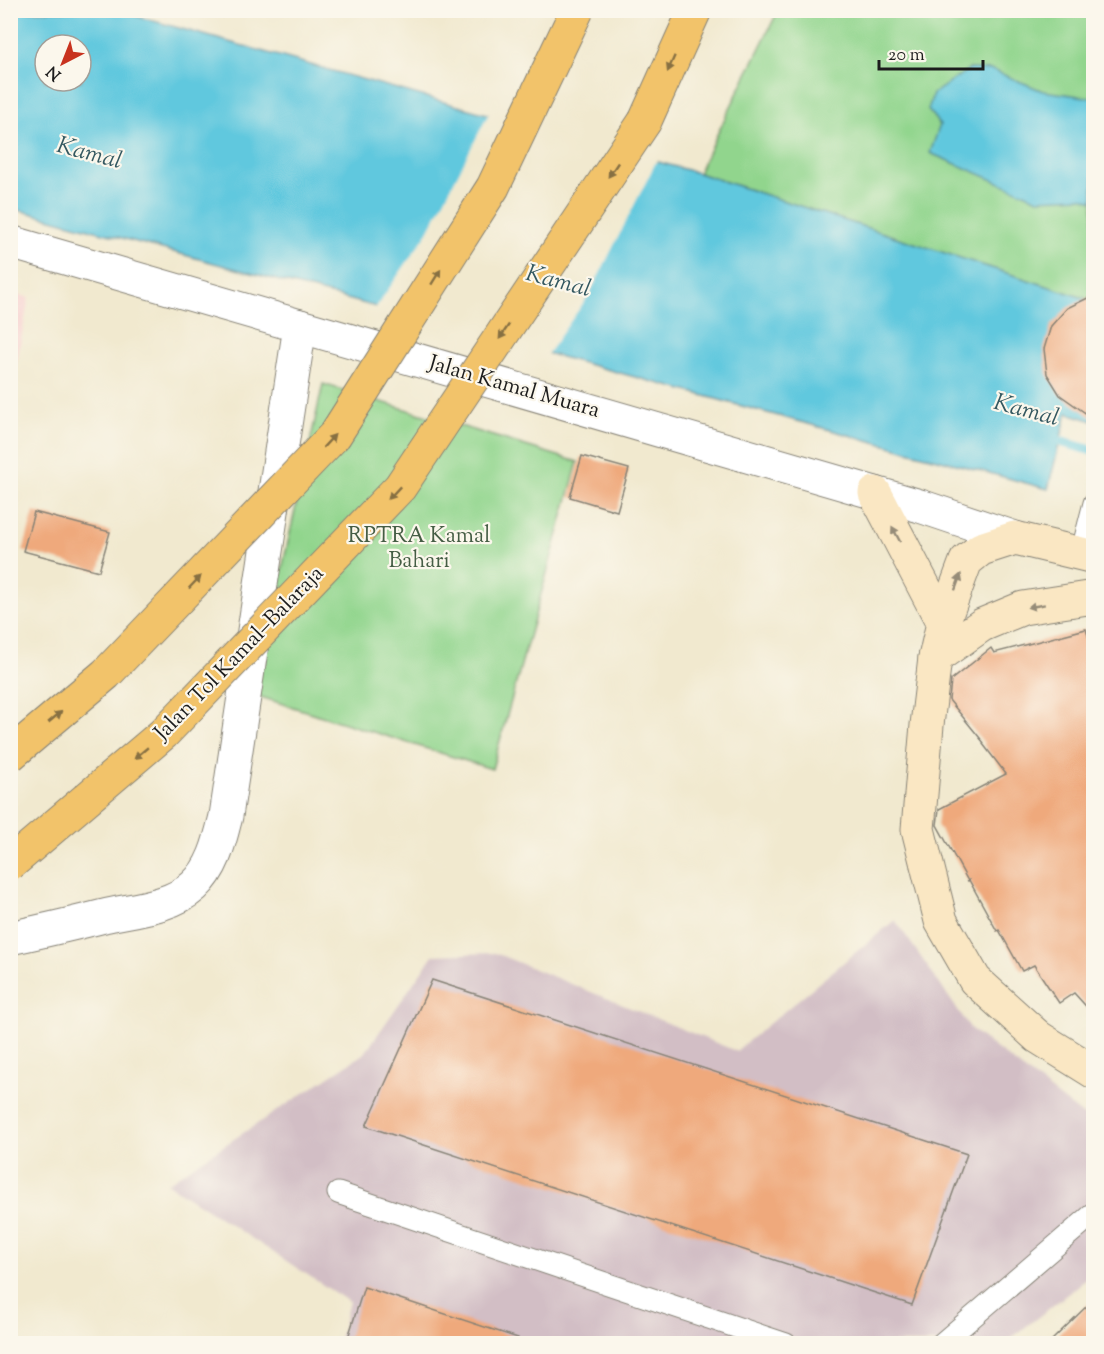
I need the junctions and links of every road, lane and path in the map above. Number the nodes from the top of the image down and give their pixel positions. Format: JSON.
{"nodes":[{"id":1,"x":577,"y":10,"type":"edge"},
{"id":2,"x":695,"y":10,"type":"edge"},
{"id":3,"x":10,"y":242,"type":"edge"},
{"id":4,"x":300,"y":326,"type":"junction"},
{"id":5,"x":875,"y":494,"type":"junction"},
{"id":6,"x":1094,"y":503,"type":"edge"},
{"id":7,"x":1015,"y":538,"type":"junction"},
{"id":8,"x":1087,"y":555,"type":"edge"},
{"id":9,"x":1094,"y":597,"type":"edge"},
{"id":10,"x":943,"y":623,"type":"junction"},
{"id":11,"x":935,"y":658,"type":"junction"},
{"id":12,"x":10,"y":755,"type":"edge"},
{"id":13,"x":10,"y":864,"type":"edge"},
{"id":14,"x":10,"y":938,"type":"edge"},
{"id":15,"x":1094,"y":1072,"type":"edge"},
{"id":16,"x":338,"y":1193,"type":"dead end"},
{"id":17,"x":1094,"y":1213,"type":"edge"},
{"id":18,"x":786,"y":1344,"type":"edge"},
{"id":19,"x":941,"y":1344,"type":"edge"}],
"edges":[{"from":12,"to":1,"type":"highway","one_way":true,"bridge":true},
{"from":2,"to":13,"type":"highway","name":"Jalan Tol Kamal–Balaraja","one_way":true,"bridge":true},
{"from":3,"to":4,"type":"street","name":"Jalan Kamal Muara"},
{"from":4,"to":5,"type":"street","name":"Jalan Kamal Muara"},
{"from":4,"to":14,"type":"street"},
{"from":5,"to":7,"type":"street","name":"Jalan Kamal Muara"},
{"from":10,"to":5,"type":"main road","one_way":true},
{"from":6,"to":8,"type":"lane"},
{"from":7,"to":8,"type":"main road"},
{"from":10,"to":7,"type":"main road","one_way":true},
{"from":9,"to":11,"type":"main road","one_way":true},
{"from":10,"to":11,"type":"main road"},
{"from":11,"to":15,"type":"main road"},
{"from":16,"to":18,"type":"lane"},
{"from":17,"to":19,"type":"lane"}]}
